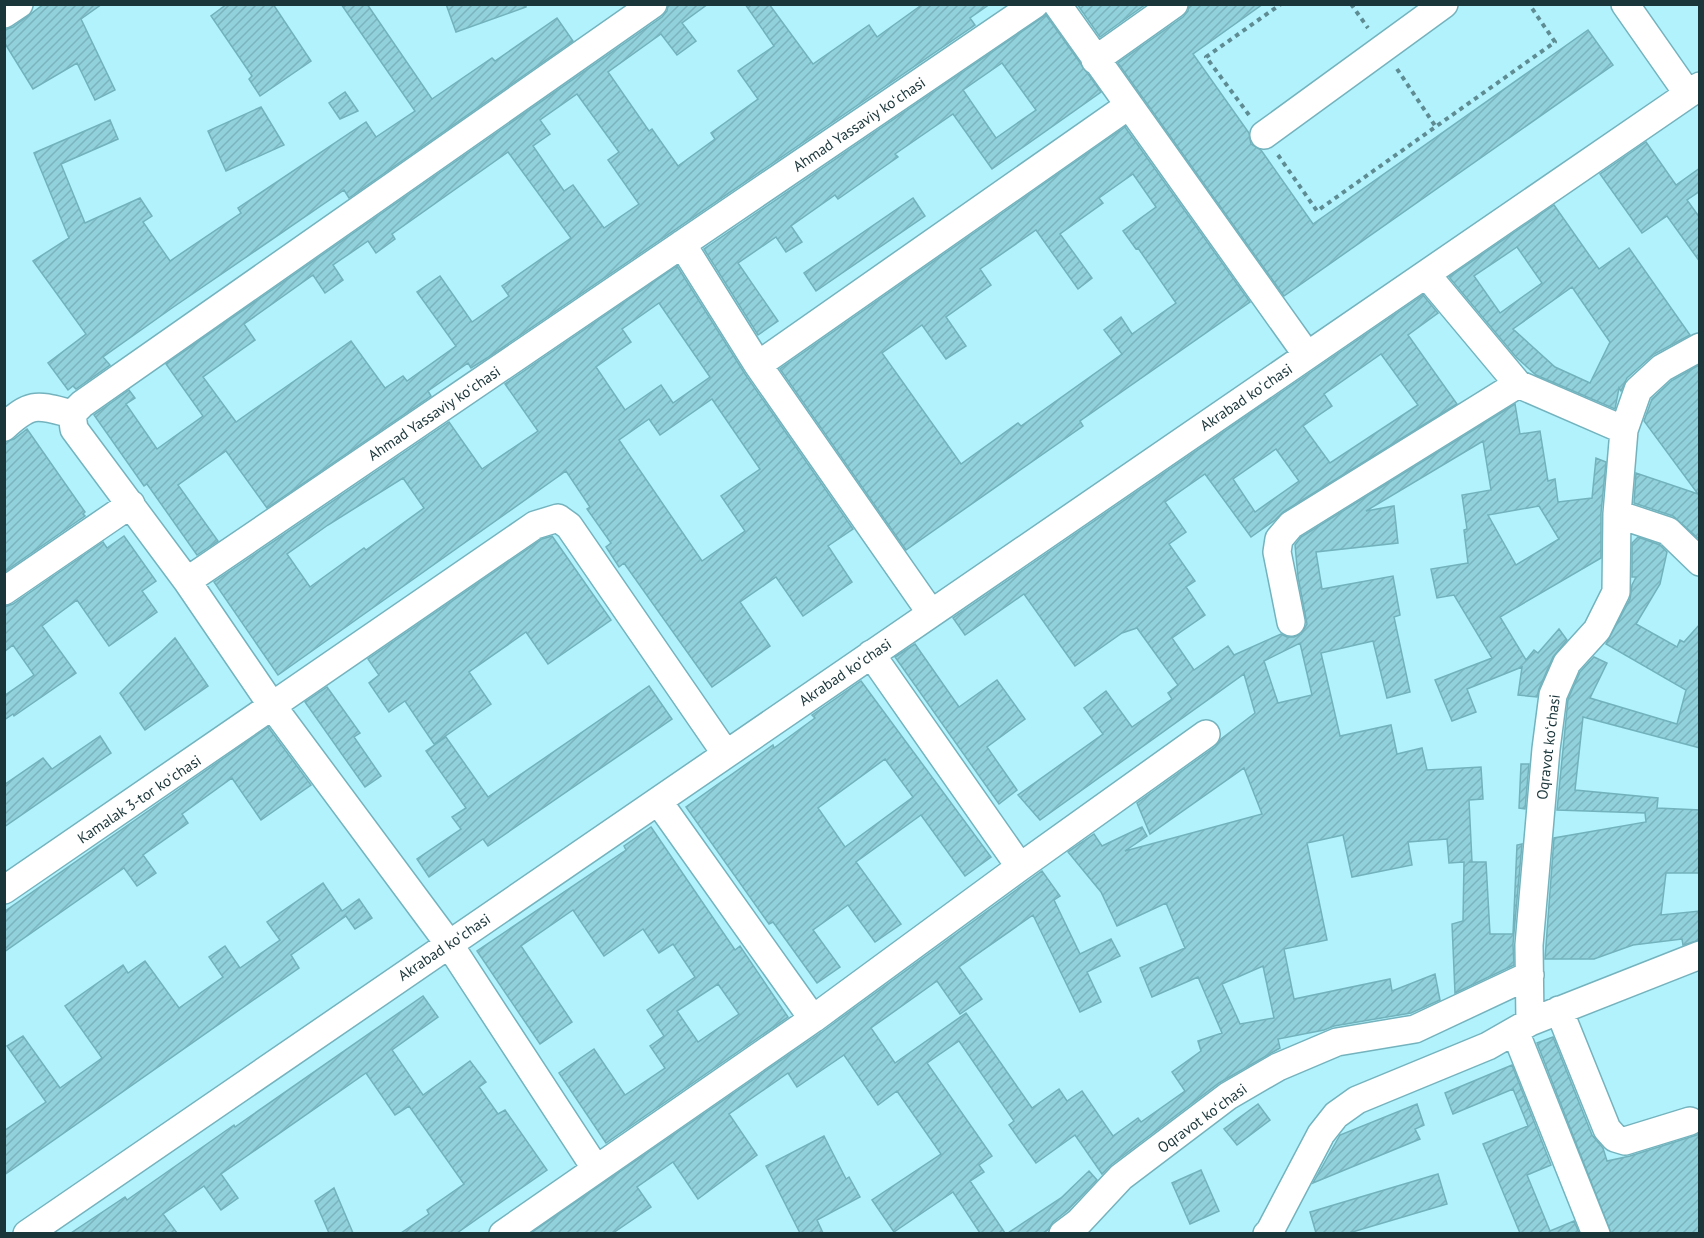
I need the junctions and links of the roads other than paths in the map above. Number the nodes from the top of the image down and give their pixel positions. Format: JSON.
{"nodes":[{"id":1,"x":19,"y":4,"type":"edge"},
{"id":2,"x":653,"y":4,"type":"edge"},
{"id":3,"x":1035,"y":4,"type":"edge"},
{"id":4,"x":1057,"y":4,"type":"edge"},
{"id":5,"x":1174,"y":4,"type":"edge"},
{"id":6,"x":1444,"y":4,"type":"edge"},
{"id":7,"x":1625,"y":4,"type":"edge"},
{"id":8,"x":4,"y":14,"type":"edge"},
{"id":9,"x":1095,"y":60,"type":"junction"},
{"id":10,"x":1694,"y":90,"type":"edge"},
{"id":11,"x":1128,"y":106,"type":"junction"},
{"id":12,"x":1264,"y":135,"type":"road end"},
{"id":13,"x":682,"y":244,"type":"junction"},
{"id":14,"x":1426,"y":274,"type":"junction"},
{"id":15,"x":1700,"y":347,"type":"edge"},
{"id":16,"x":1307,"y":355,"type":"junction"},
{"id":17,"x":758,"y":364,"type":"junction"},
{"id":18,"x":1518,"y":384,"type":"junction"},
{"id":19,"x":72,"y":414,"type":"junction"},
{"id":20,"x":4,"y":427,"type":"edge"},
{"id":21,"x":1624,"y":430,"type":"junction"},
{"id":22,"x":131,"y":504,"type":"junction"},
{"id":23,"x":1617,"y":514,"type":"junction"},
{"id":24,"x":1700,"y":562,"type":"edge"},
{"id":25,"x":187,"y":581,"type":"junction"},
{"id":26,"x":4,"y":591,"type":"edge"},
{"id":27,"x":931,"y":613,"type":"junction"},
{"id":28,"x":1291,"y":622,"type":"dead end"},
{"id":29,"x":871,"y":654,"type":"junction"},
{"id":30,"x":273,"y":707,"type":"junction"},
{"id":31,"x":1206,"y":734,"type":"dead end"},
{"id":32,"x":726,"y":754,"type":"junction"},
{"id":33,"x":658,"y":801,"type":"junction"},
{"id":34,"x":1020,"y":867,"type":"junction"},
{"id":35,"x":4,"y":891,"type":"edge"},
{"id":36,"x":449,"y":944,"type":"junction"},
{"id":37,"x":1700,"y":955,"type":"edge"},
{"id":38,"x":1530,"y":975,"type":"junction"},
{"id":39,"x":1559,"y":1010,"type":"junction"},
{"id":40,"x":813,"y":1019,"type":"junction"},
{"id":41,"x":1523,"y":1027,"type":"junction"},
{"id":42,"x":1415,"y":1029,"type":"junction"},
{"id":43,"x":1420,"y":1073,"type":"junction"},
{"id":44,"x":1690,"y":1121,"type":"dead end"},
{"id":45,"x":596,"y":1169,"type":"junction"},
{"id":46,"x":27,"y":1233,"type":"edge"},
{"id":47,"x":503,"y":1233,"type":"edge"},
{"id":48,"x":1063,"y":1233,"type":"edge"},
{"id":49,"x":1267,"y":1233,"type":"edge"},
{"id":50,"x":1596,"y":1233,"type":"edge"}],
"edges":[{"from":1,"to":8,"type":"street"},
{"from":2,"to":19,"type":"street"},
{"from":3,"to":13,"type":"street","name":"Ahmad Yassaviy koʻchasi"},
{"from":4,"to":9,"type":"street","name":"Akrabad koʻchasi"},
{"from":5,"to":9,"type":"street"},
{"from":6,"to":12,"type":"street"},
{"from":7,"to":10,"type":"street"},
{"from":9,"to":11,"type":"street","name":"Akrabad koʻchasi"},
{"from":10,"to":14,"type":"street"},
{"from":11,"to":16,"type":"street","name":"Akrabad koʻchasi"},
{"from":11,"to":17,"type":"street"},
{"from":13,"to":17,"type":"street"},
{"from":13,"to":25,"type":"street","name":"Ahmad Yassaviy koʻchasi"},
{"from":14,"to":16,"type":"street"},
{"from":14,"to":18,"type":"street"},
{"from":15,"to":21,"type":"street","name":"Oqravot koʻchasi"},
{"from":16,"to":27,"type":"street","name":"Akrabad koʻchasi"},
{"from":17,"to":27,"type":"street"},
{"from":18,"to":21,"type":"street"},
{"from":18,"to":28,"type":"street"},
{"from":19,"to":20,"type":"street"},
{"from":19,"to":22,"type":"street"},
{"from":21,"to":23,"type":"street","name":"Oqravot koʻchasi"},
{"from":22,"to":25,"type":"street"},
{"from":22,"to":26,"type":"street"},
{"from":23,"to":24,"type":"street"},
{"from":23,"to":38,"type":"street","name":"Oqravot koʻchasi"},
{"from":25,"to":30,"type":"street"},
{"from":27,"to":29,"type":"street","name":"Akrabad koʻchasi"},
{"from":29,"to":32,"type":"street","name":"Akrabad koʻchasi"},
{"from":29,"to":34,"type":"street"},
{"from":30,"to":32,"type":"street","name":"Kamalak 3-tor koʻchasi"},
{"from":30,"to":35,"type":"street","name":"Kamalak 3-tor koʻchasi"},
{"from":30,"to":36,"type":"street"},
{"from":31,"to":34,"type":"street"},
{"from":32,"to":33,"type":"street","name":"Akrabad koʻchasi"},
{"from":33,"to":36,"type":"street","name":"Akrabad koʻchasi"},
{"from":33,"to":40,"type":"street"},
{"from":34,"to":40,"type":"street"},
{"from":36,"to":45,"type":"street"},
{"from":36,"to":46,"type":"street","name":"Akrabad koʻchasi"},
{"from":37,"to":39,"type":"street"},
{"from":38,"to":41,"type":"street","name":"Oqravot koʻchasi"},
{"from":38,"to":42,"type":"street","name":"Oqravot koʻchasi"},
{"from":39,"to":41,"type":"street"},
{"from":39,"to":44,"type":"street"},
{"from":40,"to":45,"type":"street"},
{"from":41,"to":43,"type":"street"},
{"from":41,"to":50,"type":"street"},
{"from":42,"to":43,"type":"street"},
{"from":42,"to":48,"type":"street","name":"Oqravot koʻchasi"},
{"from":43,"to":49,"type":"street"},
{"from":45,"to":47,"type":"street"}]}
